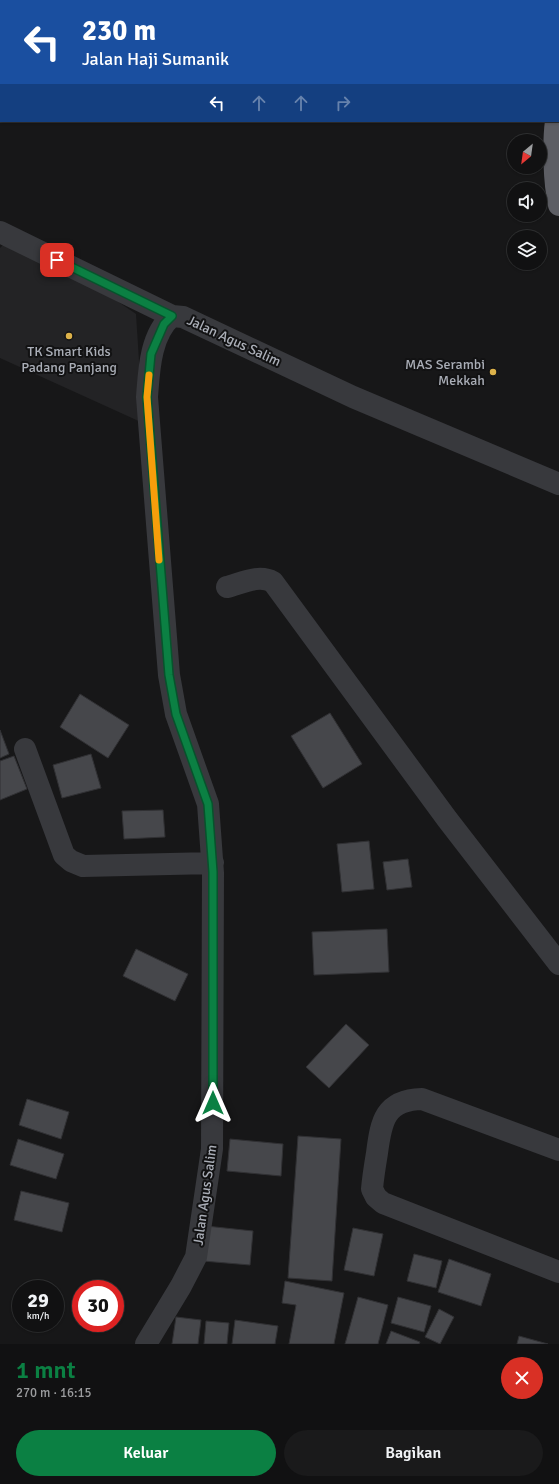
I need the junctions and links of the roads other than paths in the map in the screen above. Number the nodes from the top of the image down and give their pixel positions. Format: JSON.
{"nodes":[{"id":1,"x":556,"y":122,"type":"edge"},
{"id":2,"x":559,"y":205,"type":"edge"},
{"id":3,"x":0,"y":232,"type":"edge"},
{"id":4,"x":172,"y":316,"type":"junction"},
{"id":5,"x":559,"y":484,"type":"edge"},
{"id":6,"x":227,"y":587,"type":"dead end"},
{"id":7,"x":25,"y":749,"type":"dead end"},
{"id":8,"x":213,"y":863,"type":"junction"},
{"id":9,"x":559,"y":964,"type":"edge"},
{"id":10,"x":559,"y":1150,"type":"edge"},
{"id":11,"x":559,"y":1272,"type":"edge"},
{"id":12,"x":146,"y":1344,"type":"edge"}],
"edges":[{"from":1,"to":2,"type":"highway"},
{"from":3,"to":4,"type":"street"},
{"from":4,"to":5,"type":"street","name":"Jalan Agus Salim"},
{"from":4,"to":8,"type":"street","name":"Jalan Agus Salim"},
{"from":6,"to":9,"type":"street"},
{"from":7,"to":8,"type":"street"},
{"from":8,"to":12,"type":"street","name":"Jalan Agus Salim"},
{"from":10,"to":11,"type":"street"}]}
